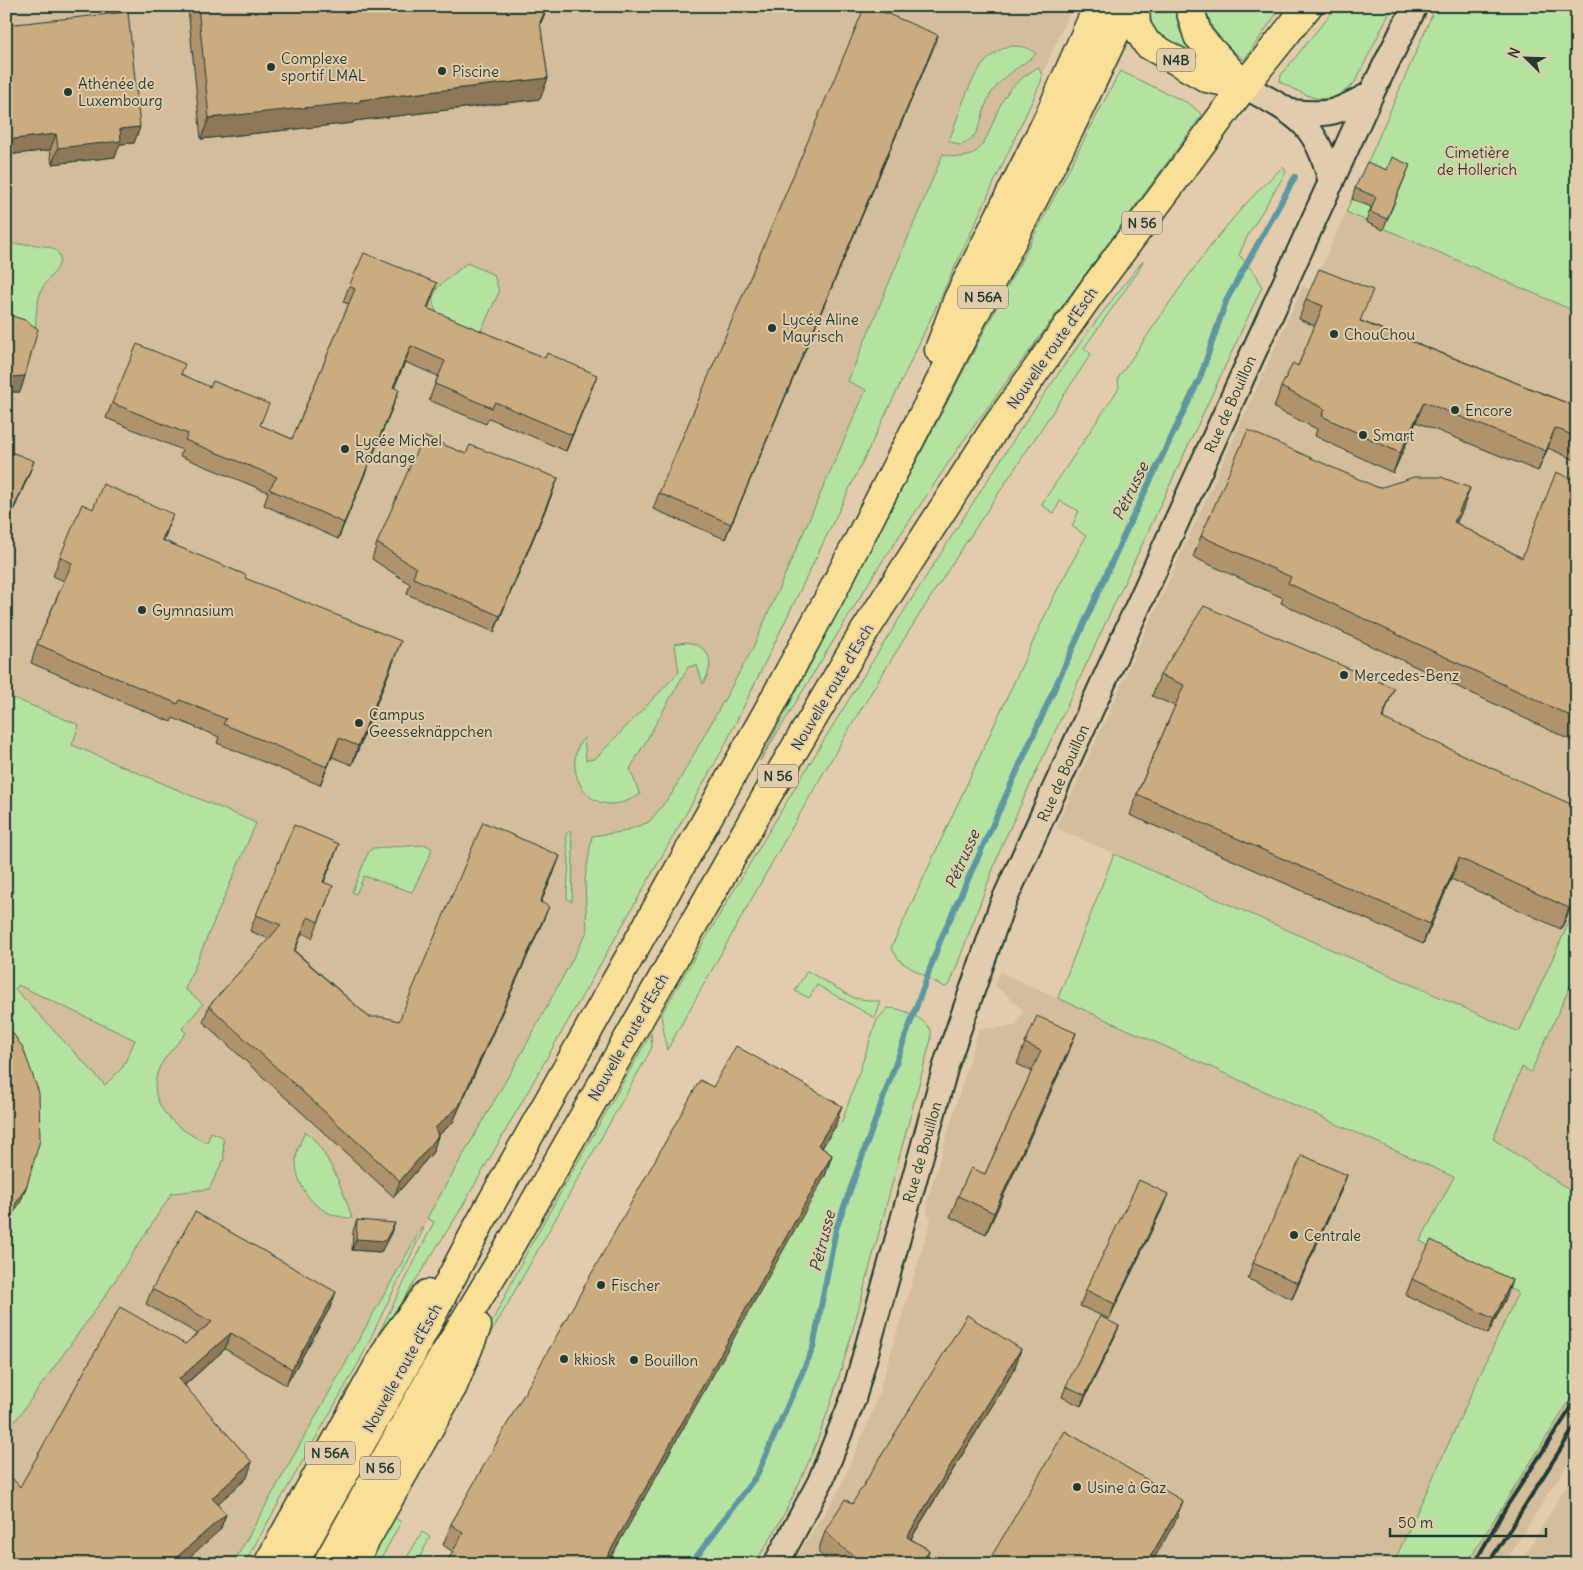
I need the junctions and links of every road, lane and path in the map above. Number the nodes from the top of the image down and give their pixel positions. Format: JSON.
{"nodes":[{"id":1,"x":1098,"y":6,"type":"edge"},
{"id":2,"x":1128,"y":6,"type":"edge"},
{"id":3,"x":1135,"y":6,"type":"edge"},
{"id":4,"x":1189,"y":6,"type":"edge"},
{"id":5,"x":1308,"y":6,"type":"edge"},
{"id":6,"x":1415,"y":6,"type":"edge"},
{"id":7,"x":1244,"y":86,"type":"junction"},
{"id":8,"x":1371,"y":94,"type":"junction"},
{"id":9,"x":1292,"y":112,"type":"junction"},
{"id":10,"x":1058,"y":124,"type":"junction"},
{"id":11,"x":1331,"y":183,"type":"junction"},
{"id":12,"x":896,"y":466,"type":"joint"},
{"id":13,"x":480,"y":1224,"type":"junction"},
{"id":14,"x":508,"y":1249,"type":"junction"},
{"id":15,"x":268,"y":1564,"type":"edge"},
{"id":16,"x":293,"y":1564,"type":"edge"},
{"id":17,"x":327,"y":1564,"type":"edge"},
{"id":18,"x":352,"y":1564,"type":"edge"},
{"id":19,"x":776,"y":1564,"type":"edge"}],
"edges":[{"from":1,"to":10,"type":"main road","number":"N 56A"},
{"from":2,"to":10,"type":"main road","name":"Nouvelle route d'Esch","number":"N 56A"},
{"from":3,"to":7,"type":"main road","number":"N4B"},
{"from":4,"to":7,"type":"main road","number":"N4B"},
{"from":5,"to":7,"type":"main road","name":"Nouvelle route d'Esch","number":"N 56"},
{"from":6,"to":8,"type":"street","name":"Rue de Bouillon"},
{"from":7,"to":9,"type":"street"},
{"from":7,"to":14,"type":"main road","name":"Nouvelle route d'Esch","number":"N 56"},
{"from":8,"to":9,"type":"street"},
{"from":8,"to":11,"type":"street","name":"Rue de Bouillon"},
{"from":9,"to":11,"type":"street"},
{"from":10,"to":12,"type":"main road","name":"Nouvelle route d'Esch","number":"N 56A"},
{"from":11,"to":19,"type":"street","name":"Rue de Bouillon"},
{"from":12,"to":13,"type":"main road","name":"Nouvelle route d'Esch","number":"N 56"},
{"from":13,"to":15,"type":"main road","number":"N 56A"},
{"from":13,"to":16,"type":"main road","name":"Nouvelle route d'Esch","number":"N 56"},
{"from":14,"to":17,"type":"main road","name":"Nouvelle route d'Esch","number":"N 56"},
{"from":14,"to":18,"type":"main road","number":"N 56"}]}
